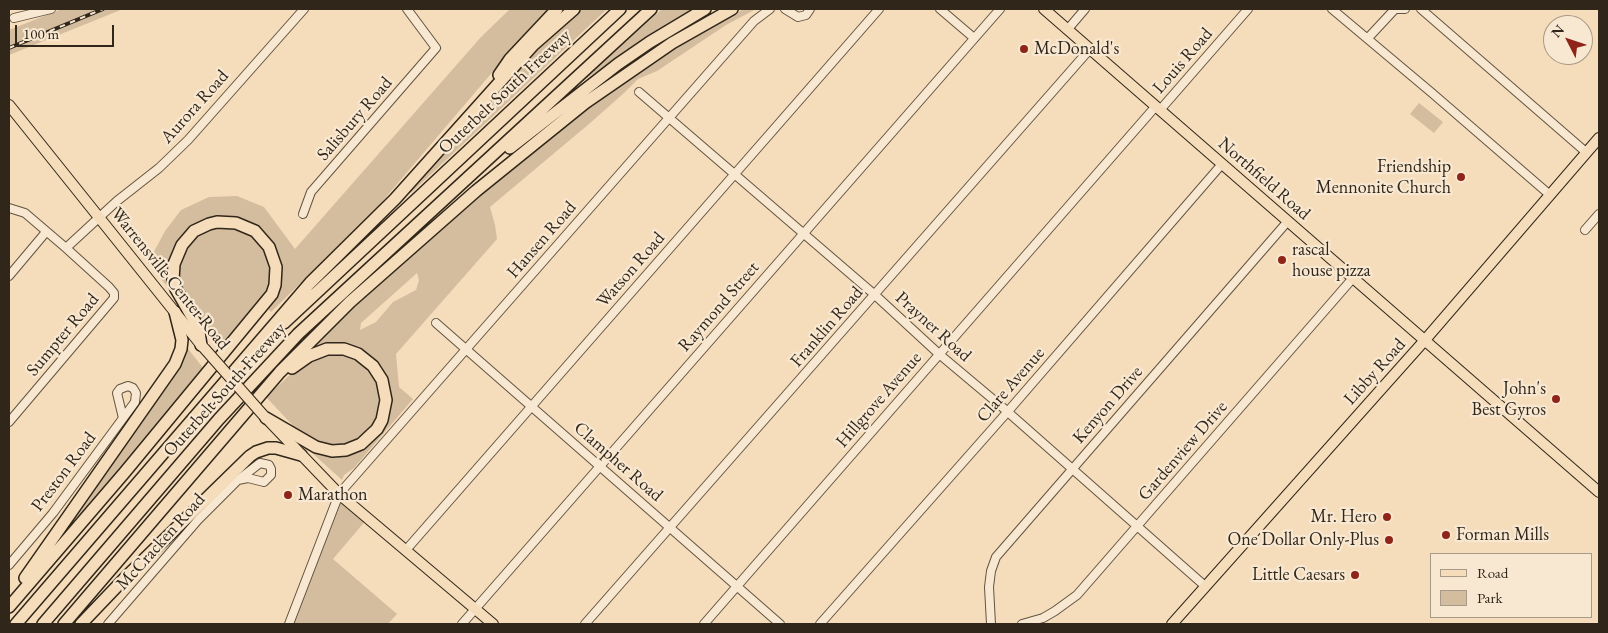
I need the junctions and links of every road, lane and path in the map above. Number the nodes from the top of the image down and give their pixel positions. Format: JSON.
{"nodes":[{"id":1,"x":51,"y":9,"type":"edge"},
{"id":2,"x":304,"y":9,"type":"edge"},
{"id":3,"x":407,"y":9,"type":"edge"},
{"id":4,"x":557,"y":9,"type":"edge"},
{"id":5,"x":574,"y":9,"type":"edge"},
{"id":6,"x":620,"y":9,"type":"edge"},
{"id":7,"x":652,"y":9,"type":"edge"},
{"id":8,"x":705,"y":9,"type":"edge"},
{"id":9,"x":732,"y":9,"type":"edge"},
{"id":10,"x":770,"y":9,"type":"edge"},
{"id":11,"x":785,"y":9,"type":"edge"},
{"id":12,"x":810,"y":9,"type":"edge"},
{"id":13,"x":879,"y":9,"type":"edge"},
{"id":14,"x":940,"y":9,"type":"edge"},
{"id":15,"x":1000,"y":9,"type":"edge"},
{"id":16,"x":1044,"y":9,"type":"edge"},
{"id":17,"x":1085,"y":9,"type":"edge"},
{"id":18,"x":1248,"y":9,"type":"edge"},
{"id":19,"x":1332,"y":9,"type":"edge"},
{"id":20,"x":1396,"y":9,"type":"edge"},
{"id":21,"x":1405,"y":9,"type":"edge"},
{"id":22,"x":1421,"y":9,"type":"edge"},
{"id":23,"x":14,"y":18,"type":"dead end"},
{"id":24,"x":1068,"y":29,"type":"junction"},
{"id":25,"x":974,"y":38,"type":"junction"},
{"id":26,"x":1368,"y":38,"type":"junction"},
{"id":27,"x":1090,"y":48,"type":"junction"},
{"id":28,"x":639,"y":92,"type":"dead end"},
{"id":29,"x":480,"y":104,"type":"junction"},
{"id":30,"x":9,"y":105,"type":"edge"},
{"id":31,"x":1158,"y":108,"type":"junction"},
{"id":32,"x":669,"y":117,"type":"junction"},
{"id":33,"x":1598,"y":144,"type":"edge"},
{"id":34,"x":1587,"y":153,"type":"junction"},
{"id":35,"x":1222,"y":164,"type":"junction"},
{"id":36,"x":734,"y":174,"type":"junction"},
{"id":37,"x":450,"y":195,"type":"junction"},
{"id":38,"x":1550,"y":195,"type":"junction"},
{"id":39,"x":9,"y":208,"type":"edge"},
{"id":40,"x":303,"y":214,"type":"dead end"},
{"id":41,"x":1599,"y":214,"type":"edge"},
{"id":42,"x":100,"y":217,"type":"junction"},
{"id":43,"x":1288,"y":221,"type":"junction"},
{"id":44,"x":1585,"y":230,"type":"dead end"},
{"id":45,"x":46,"y":232,"type":"junction"},
{"id":46,"x":803,"y":234,"type":"junction"},
{"id":47,"x":66,"y":248,"type":"junction"},
{"id":48,"x":9,"y":276,"type":"edge"},
{"id":49,"x":1353,"y":278,"type":"junction"},
{"id":50,"x":875,"y":295,"type":"junction"},
{"id":51,"x":174,"y":312,"type":"junction"},
{"id":52,"x":436,"y":322,"type":"dead end"},
{"id":53,"x":1425,"y":340,"type":"junction"},
{"id":54,"x":202,"y":347,"type":"junction"},
{"id":55,"x":466,"y":349,"type":"junction"},
{"id":56,"x":939,"y":354,"type":"junction"},
{"id":57,"x":239,"y":366,"type":"junction"},
{"id":58,"x":264,"y":392,"type":"junction"},
{"id":59,"x":533,"y":406,"type":"junction"},
{"id":60,"x":1007,"y":412,"type":"junction"},
{"id":61,"x":265,"y":417,"type":"junction"},
{"id":62,"x":123,"y":418,"type":"dead end"},
{"id":63,"x":9,"y":422,"type":"edge"},
{"id":64,"x":300,"y":455,"type":"junction"},
{"id":65,"x":600,"y":466,"type":"junction"},
{"id":66,"x":1072,"y":469,"type":"junction"},
{"id":67,"x":238,"y":480,"type":"dead end"},
{"id":68,"x":1599,"y":492,"type":"edge"},
{"id":69,"x":340,"y":494,"type":"junction"},
{"id":70,"x":1137,"y":527,"type":"junction"},
{"id":71,"x":670,"y":528,"type":"junction"},
{"id":72,"x":406,"y":550,"type":"junction"},
{"id":73,"x":9,"y":565,"type":"edge"},
{"id":74,"x":1205,"y":586,"type":"junction"},
{"id":75,"x":737,"y":587,"type":"junction"},
{"id":76,"x":9,"y":600,"type":"edge"},
{"id":77,"x":9,"y":607,"type":"edge"},
{"id":78,"x":475,"y":609,"type":"junction"},
{"id":79,"x":16,"y":624,"type":"edge"},
{"id":80,"x":42,"y":624,"type":"edge"},
{"id":81,"x":64,"y":624,"type":"edge"},
{"id":82,"x":81,"y":624,"type":"edge"},
{"id":83,"x":108,"y":624,"type":"edge"},
{"id":84,"x":289,"y":624,"type":"edge"},
{"id":85,"x":462,"y":624,"type":"edge"},
{"id":86,"x":493,"y":624,"type":"edge"},
{"id":87,"x":585,"y":624,"type":"edge"},
{"id":88,"x":704,"y":624,"type":"edge"},
{"id":89,"x":780,"y":624,"type":"edge"},
{"id":90,"x":820,"y":624,"type":"edge"},
{"id":91,"x":992,"y":624,"type":"edge"},
{"id":92,"x":1022,"y":624,"type":"edge"},
{"id":93,"x":1172,"y":624,"type":"edge"}],
"edges":[{"from":1,"to":23,"type":"street"},
{"from":2,"to":42,"type":"street","name":"Aurora Road"},
{"from":3,"to":40,"type":"street","name":"Salisbury Road"},
{"from":4,"to":29,"type":"highway"},
{"from":5,"to":29,"type":"highway","name":"Outerbelt South Freeway"},
{"from":6,"to":57,"type":"highway","name":"Outerbelt South Freeway"},
{"from":7,"to":37,"type":"highway","name":"Outerbelt South Freeway"},
{"from":8,"to":37,"type":"highway","name":"Outerbelt South Freeway"},
{"from":9,"to":58,"type":"highway"},
{"from":10,"to":32,"type":"street","name":"Hansen Road"},
{"from":11,"to":12,"type":"street"},
{"from":13,"to":36,"type":"street","name":"Watson Road"},
{"from":14,"to":25,"type":"street"},
{"from":15,"to":25,"type":"street","name":"Raymond Street"},
{"from":16,"to":24,"type":"main road","name":"Northfield Road"},
{"from":17,"to":24,"type":"street"},
{"from":18,"to":31,"type":"street","name":"Louis Road"},
{"from":19,"to":26,"type":"street"},
{"from":20,"to":21,"type":"street"},
{"from":20,"to":26,"type":"street"},
{"from":22,"to":34,"type":"street"},
{"from":24,"to":27,"type":"main road","name":"Northfield Road"},
{"from":25,"to":46,"type":"street","name":"Raymond Street"},
{"from":26,"to":38,"type":"street"},
{"from":27,"to":31,"type":"main road","name":"Northfield Road"},
{"from":27,"to":50,"type":"street","name":"Franklin Road"},
{"from":28,"to":32,"type":"street","name":"Prayner Road"},
{"from":29,"to":57,"type":"highway","name":"Outerbelt South Freeway"},
{"from":30,"to":42,"type":"main road","name":"Warrensville Center Road"},
{"from":31,"to":35,"type":"main road","name":"Northfield Road"},
{"from":31,"to":56,"type":"street","name":"Hillgrove Avenue"},
{"from":32,"to":36,"type":"street","name":"Prayner Road"},
{"from":32,"to":55,"type":"street","name":"Hansen Road"},
{"from":33,"to":34,"type":"main road","name":"Libby Road"},
{"from":34,"to":38,"type":"main road","name":"Libby Road"},
{"from":35,"to":43,"type":"main road","name":"Northfield Road"},
{"from":35,"to":60,"type":"street","name":"Clare Avenue"},
{"from":36,"to":46,"type":"street","name":"Prayner Road"},
{"from":36,"to":59,"type":"street","name":"Watson Road"},
{"from":37,"to":80,"type":"highway","name":"Outerbelt South Freeway"},
{"from":38,"to":53,"type":"main road","name":"Libby Road"},
{"from":39,"to":45,"type":"street"},
{"from":41,"to":44,"type":"street"},
{"from":42,"to":47,"type":"street","name":"Aurora Road"},
{"from":42,"to":51,"type":"main road","name":"Warrensville Center Road"},
{"from":43,"to":49,"type":"main road","name":"Northfield Road"},
{"from":43,"to":66,"type":"street","name":"Kenyon Drive"},
{"from":45,"to":47,"type":"street"},
{"from":45,"to":48,"type":"street"},
{"from":46,"to":50,"type":"street","name":"Prayner Road"},
{"from":46,"to":65,"type":"street","name":"Raymond Street"},
{"from":47,"to":63,"type":"street","name":"Sumpter Road"},
{"from":49,"to":53,"type":"main road","name":"Northfield Road"},
{"from":49,"to":70,"type":"street","name":"Gardenview Drive"},
{"from":50,"to":56,"type":"street","name":"Prayner Road"},
{"from":50,"to":71,"type":"street","name":"Franklin Road"},
{"from":51,"to":54,"type":"main road","name":"Warrensville Center Road"},
{"from":51,"to":76,"type":"highway"},
{"from":52,"to":55,"type":"street","name":"Clampher Road"},
{"from":53,"to":68,"type":"main road","name":"Northfield Road"},
{"from":53,"to":74,"type":"main road","name":"Libby Road"},
{"from":54,"to":61,"type":"main road","name":"Warrensville Center Road","bridge":true},
{"from":54,"to":77,"type":"highway"},
{"from":55,"to":59,"type":"street","name":"Clampher Road"},
{"from":55,"to":69,"type":"street","name":"Hansen Road"},
{"from":56,"to":60,"type":"street","name":"Prayner Road"},
{"from":56,"to":75,"type":"street","name":"Hillgrove Avenue"},
{"from":57,"to":79,"type":"highway","name":"Outerbelt South Freeway"},
{"from":58,"to":61,"type":"highway"},
{"from":58,"to":81,"type":"highway"},
{"from":59,"to":65,"type":"street","name":"Clampher Road"},
{"from":59,"to":72,"type":"street","name":"Watson Road"},
{"from":60,"to":66,"type":"street","name":"Prayner Road"},
{"from":60,"to":90,"type":"street","name":"Clare Avenue"},
{"from":61,"to":64,"type":"main road","name":"Warrensville Center Road"},
{"from":62,"to":73,"type":"street","name":"Preston Road"},
{"from":64,"to":69,"type":"main road","name":"Warrensville Center Road"},
{"from":64,"to":82,"type":"highway"},
{"from":65,"to":71,"type":"street","name":"Clampher Road"},
{"from":65,"to":78,"type":"street","name":"Raymond Street"},
{"from":66,"to":70,"type":"street","name":"Prayner Road"},
{"from":66,"to":91,"type":"street","name":"Kenyon Drive"},
{"from":67,"to":83,"type":"street","name":"McCracken Road"},
{"from":69,"to":72,"type":"main road","name":"Warrensville Center Road"},
{"from":69,"to":84,"type":"street","name":"Hansen Road"},
{"from":70,"to":74,"type":"street","name":"Prayner Road"},
{"from":70,"to":92,"type":"street","name":"Gardenview Drive"},
{"from":71,"to":75,"type":"street","name":"Clampher Road"},
{"from":71,"to":87,"type":"street","name":"Franklin Road"},
{"from":72,"to":78,"type":"main road","name":"Warrensville Center Road"},
{"from":74,"to":93,"type":"main road","name":"Libby Road"},
{"from":75,"to":88,"type":"street","name":"Hillgrove Avenue"},
{"from":75,"to":89,"type":"street","name":"Clampher Road"},
{"from":78,"to":85,"type":"street","name":"Raymond Street"},
{"from":78,"to":86,"type":"main road","name":"Warrensville Center Road"}]}
